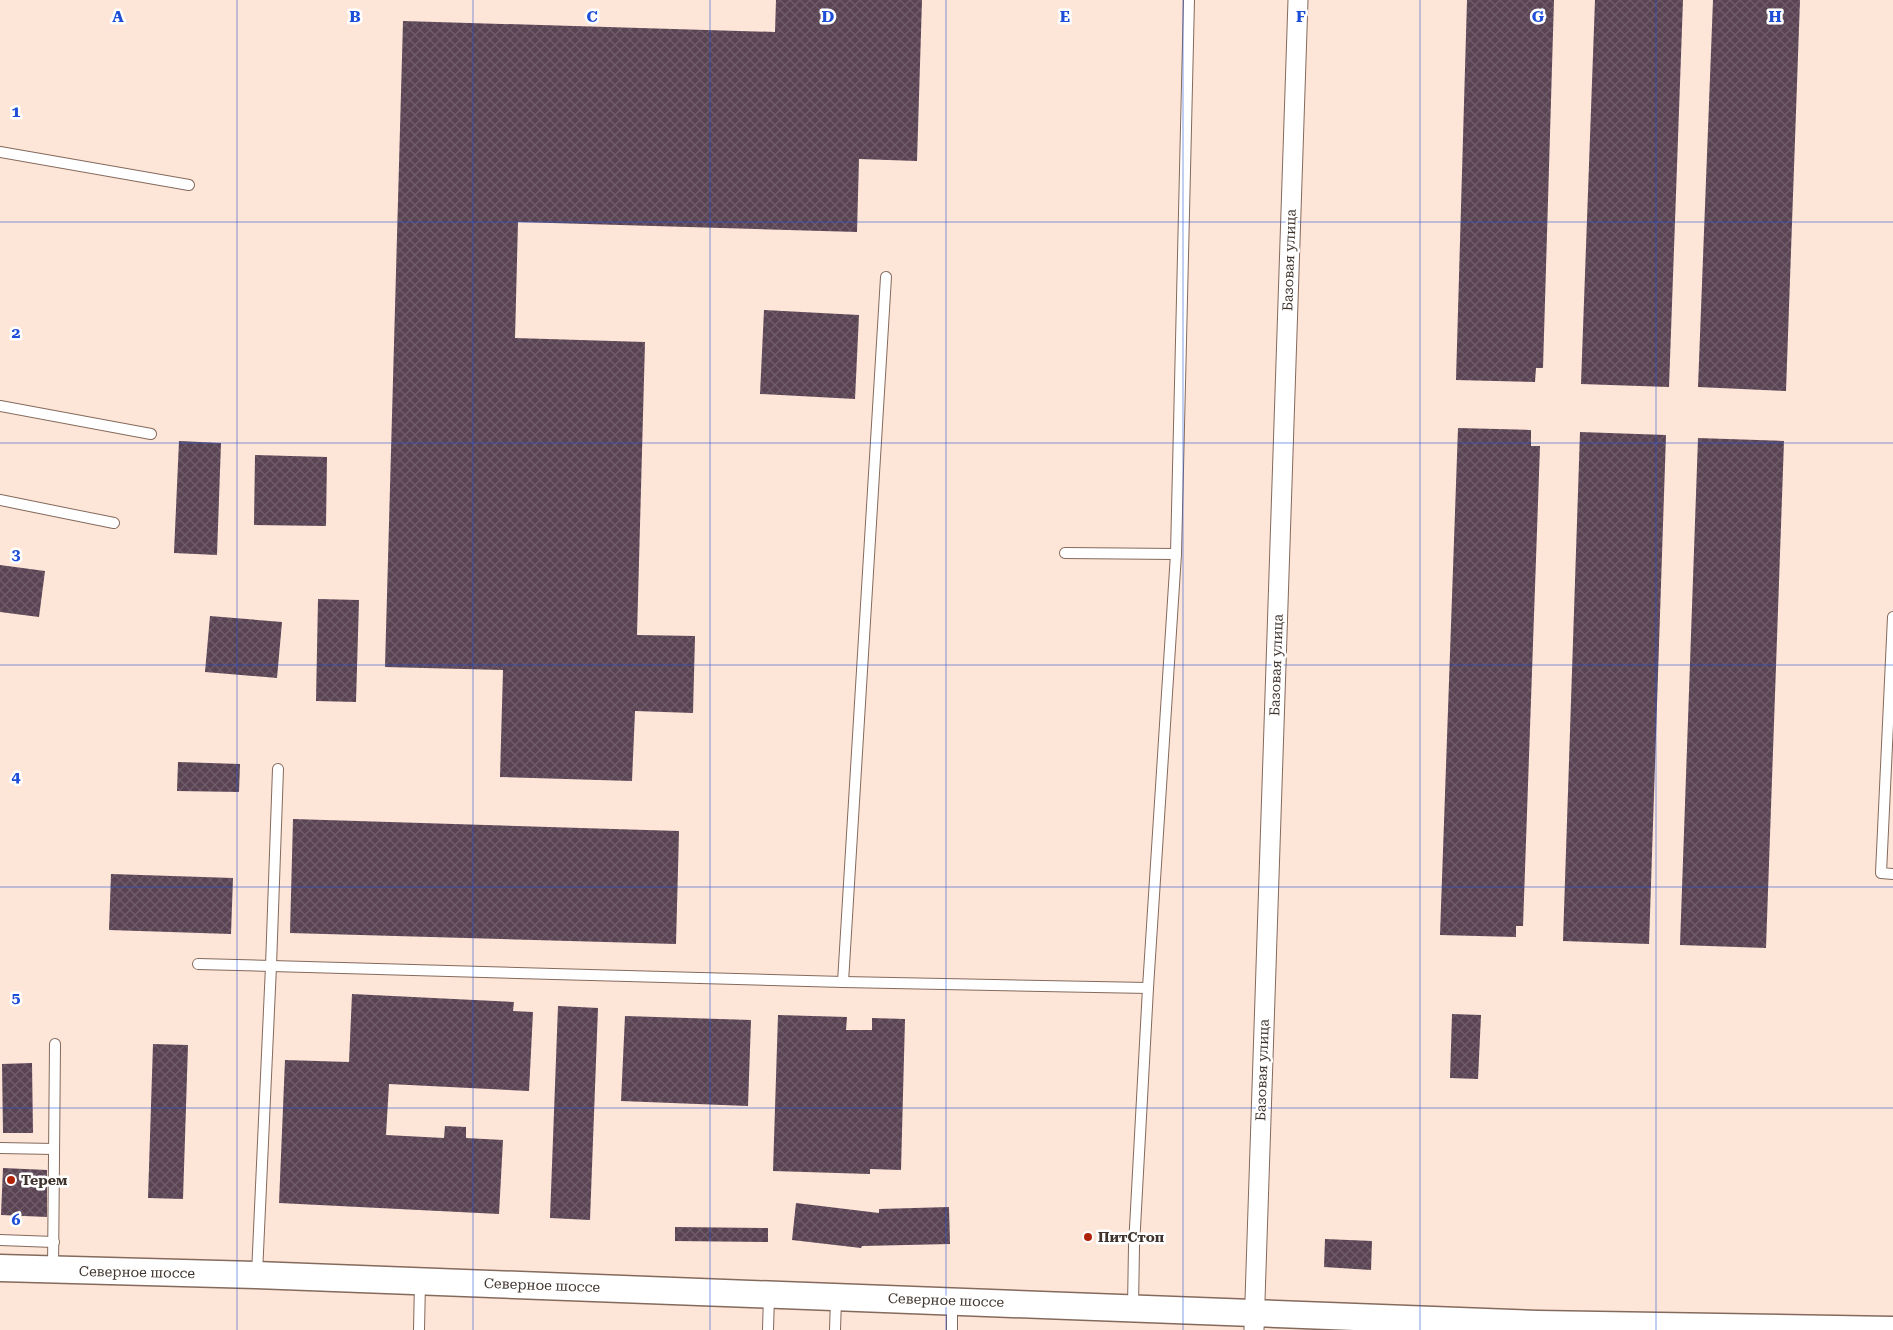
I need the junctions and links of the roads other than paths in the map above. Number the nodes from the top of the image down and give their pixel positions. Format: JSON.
{"nodes":[{"id":1,"x":1189,"y":0,"type":"edge"},
{"id":2,"x":1298,"y":0,"type":"edge"},
{"id":3,"x":0,"y":152,"type":"edge"},
{"id":4,"x":189,"y":185,"type":"dead end"},
{"id":5,"x":886,"y":277,"type":"dead end"},
{"id":6,"x":0,"y":406,"type":"edge"},
{"id":7,"x":151,"y":434,"type":"dead end"},
{"id":8,"x":0,"y":500,"type":"edge"},
{"id":9,"x":114,"y":523,"type":"dead end"},
{"id":10,"x":1065,"y":553,"type":"dead end"},
{"id":11,"x":1176,"y":554,"type":"junction"},
{"id":12,"x":1893,"y":617,"type":"edge"},
{"id":13,"x":278,"y":769,"type":"dead end"},
{"id":14,"x":1893,"y":874,"type":"edge"},
{"id":15,"x":198,"y":964,"type":"dead end"},
{"id":16,"x":271,"y":966,"type":"junction"},
{"id":17,"x":843,"y":982,"type":"junction"},
{"id":18,"x":1148,"y":988,"type":"junction"},
{"id":19,"x":55,"y":1044,"type":"dead end"},
{"id":20,"x":0,"y":1148,"type":"edge"},
{"id":21,"x":54,"y":1148,"type":"junction"},
{"id":22,"x":0,"y":1240,"type":"edge"},
{"id":23,"x":54,"y":1242,"type":"junction"},
{"id":24,"x":0,"y":1268,"type":"edge"},
{"id":25,"x":53,"y":1270,"type":"junction"},
{"id":26,"x":256,"y":1275,"type":"junction"},
{"id":27,"x":420,"y":1281,"type":"junction"},
{"id":28,"x":769,"y":1294,"type":"junction"},
{"id":29,"x":836,"y":1296,"type":"junction"},
{"id":30,"x":952,"y":1300,"type":"junction"},
{"id":31,"x":1133,"y":1307,"type":"junction"},
{"id":32,"x":1254,"y":1321,"type":"edge"},
{"id":33,"x":419,"y":1330,"type":"edge"},
{"id":34,"x":768,"y":1330,"type":"edge"},
{"id":35,"x":835,"y":1330,"type":"edge"},
{"id":36,"x":952,"y":1330,"type":"edge"},
{"id":37,"x":1858,"y":1330,"type":"edge"},
{"id":38,"x":1893,"y":1330,"type":"edge"}],
"edges":[{"from":1,"to":11,"type":"lane"},
{"from":2,"to":32,"type":"street","name":"Базовая улица"},
{"from":3,"to":4,"type":"lane"},
{"from":5,"to":17,"type":"lane"},
{"from":6,"to":7,"type":"lane"},
{"from":8,"to":9,"type":"lane"},
{"from":10,"to":11,"type":"lane"},
{"from":11,"to":18,"type":"lane"},
{"from":12,"to":14,"type":"lane"},
{"from":13,"to":16,"type":"lane"},
{"from":15,"to":16,"type":"lane"},
{"from":16,"to":17,"type":"lane"},
{"from":16,"to":26,"type":"lane"},
{"from":17,"to":18,"type":"lane"},
{"from":18,"to":31,"type":"lane"},
{"from":19,"to":21,"type":"lane"},
{"from":20,"to":21,"type":"lane"},
{"from":21,"to":23,"type":"lane"},
{"from":22,"to":23,"type":"lane"},
{"from":23,"to":25,"type":"lane"},
{"from":24,"to":25,"type":"main road","name":"Северное шоссе"},
{"from":25,"to":26,"type":"main road","name":"Северное шоссе"},
{"from":26,"to":27,"type":"main road","name":"Северное шоссе"},
{"from":27,"to":28,"type":"main road","name":"Северное шоссе"},
{"from":27,"to":33,"type":"lane"},
{"from":28,"to":29,"type":"main road","name":"Северное шоссе"},
{"from":28,"to":34,"type":"lane"},
{"from":29,"to":30,"type":"main road","name":"Северное шоссе"},
{"from":29,"to":35,"type":"lane"},
{"from":30,"to":31,"type":"main road","name":"Северное шоссе"},
{"from":30,"to":36,"type":"lane"},
{"from":31,"to":32,"type":"main road","name":"Северное шоссе"},
{"from":32,"to":37,"type":"main road","name":"Северное шоссе"},
{"from":37,"to":38,"type":"main road","name":"Северное шоссе"}]}
